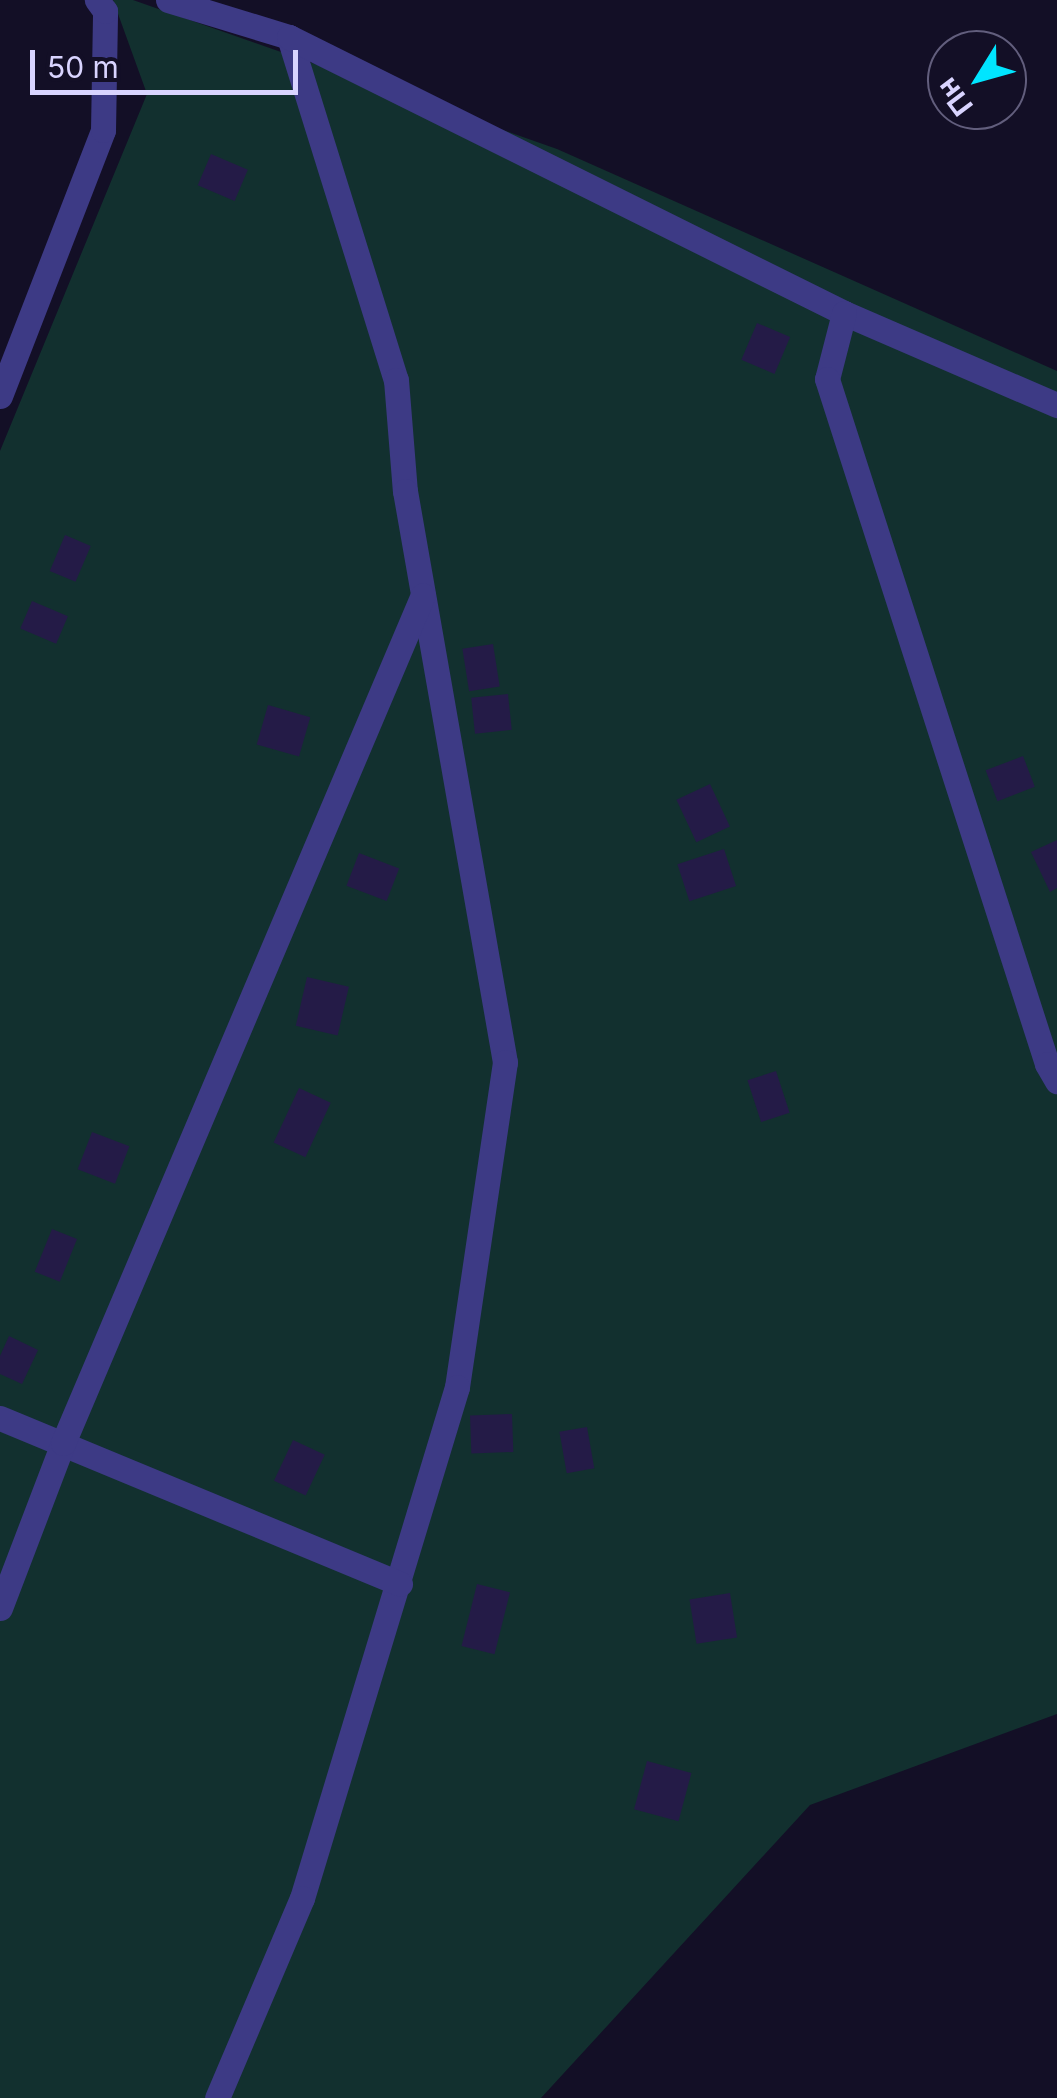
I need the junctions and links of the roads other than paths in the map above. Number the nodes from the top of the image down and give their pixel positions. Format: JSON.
{"nodes":[{"id":1,"x":97,"y":0,"type":"edge"},
{"id":2,"x":168,"y":0,"type":"edge"},
{"id":3,"x":289,"y":37,"type":"junction"},
{"id":4,"x":844,"y":312,"type":"junction"},
{"id":5,"x":0,"y":396,"type":"edge"},
{"id":6,"x":1057,"y":405,"type":"edge"},
{"id":7,"x":423,"y":595,"type":"junction"},
{"id":8,"x":1057,"y":1080,"type":"edge"},
{"id":9,"x":0,"y":1418,"type":"edge"},
{"id":10,"x":62,"y":1443,"type":"junction"},
{"id":11,"x":400,"y":1584,"type":"junction"},
{"id":12,"x":0,"y":1608,"type":"edge"},
{"id":13,"x":217,"y":2098,"type":"edge"}],
"edges":[{"from":1,"to":5,"type":"lane"},
{"from":2,"to":3,"type":"lane"},
{"from":3,"to":4,"type":"lane"},
{"from":3,"to":7,"type":"lane"},
{"from":4,"to":6,"type":"lane"},
{"from":4,"to":8,"type":"lane"},
{"from":7,"to":10,"type":"lane"},
{"from":7,"to":11,"type":"lane"},
{"from":9,"to":10,"type":"lane"},
{"from":10,"to":11,"type":"lane"},
{"from":10,"to":12,"type":"lane"},
{"from":11,"to":13,"type":"lane"}]}
